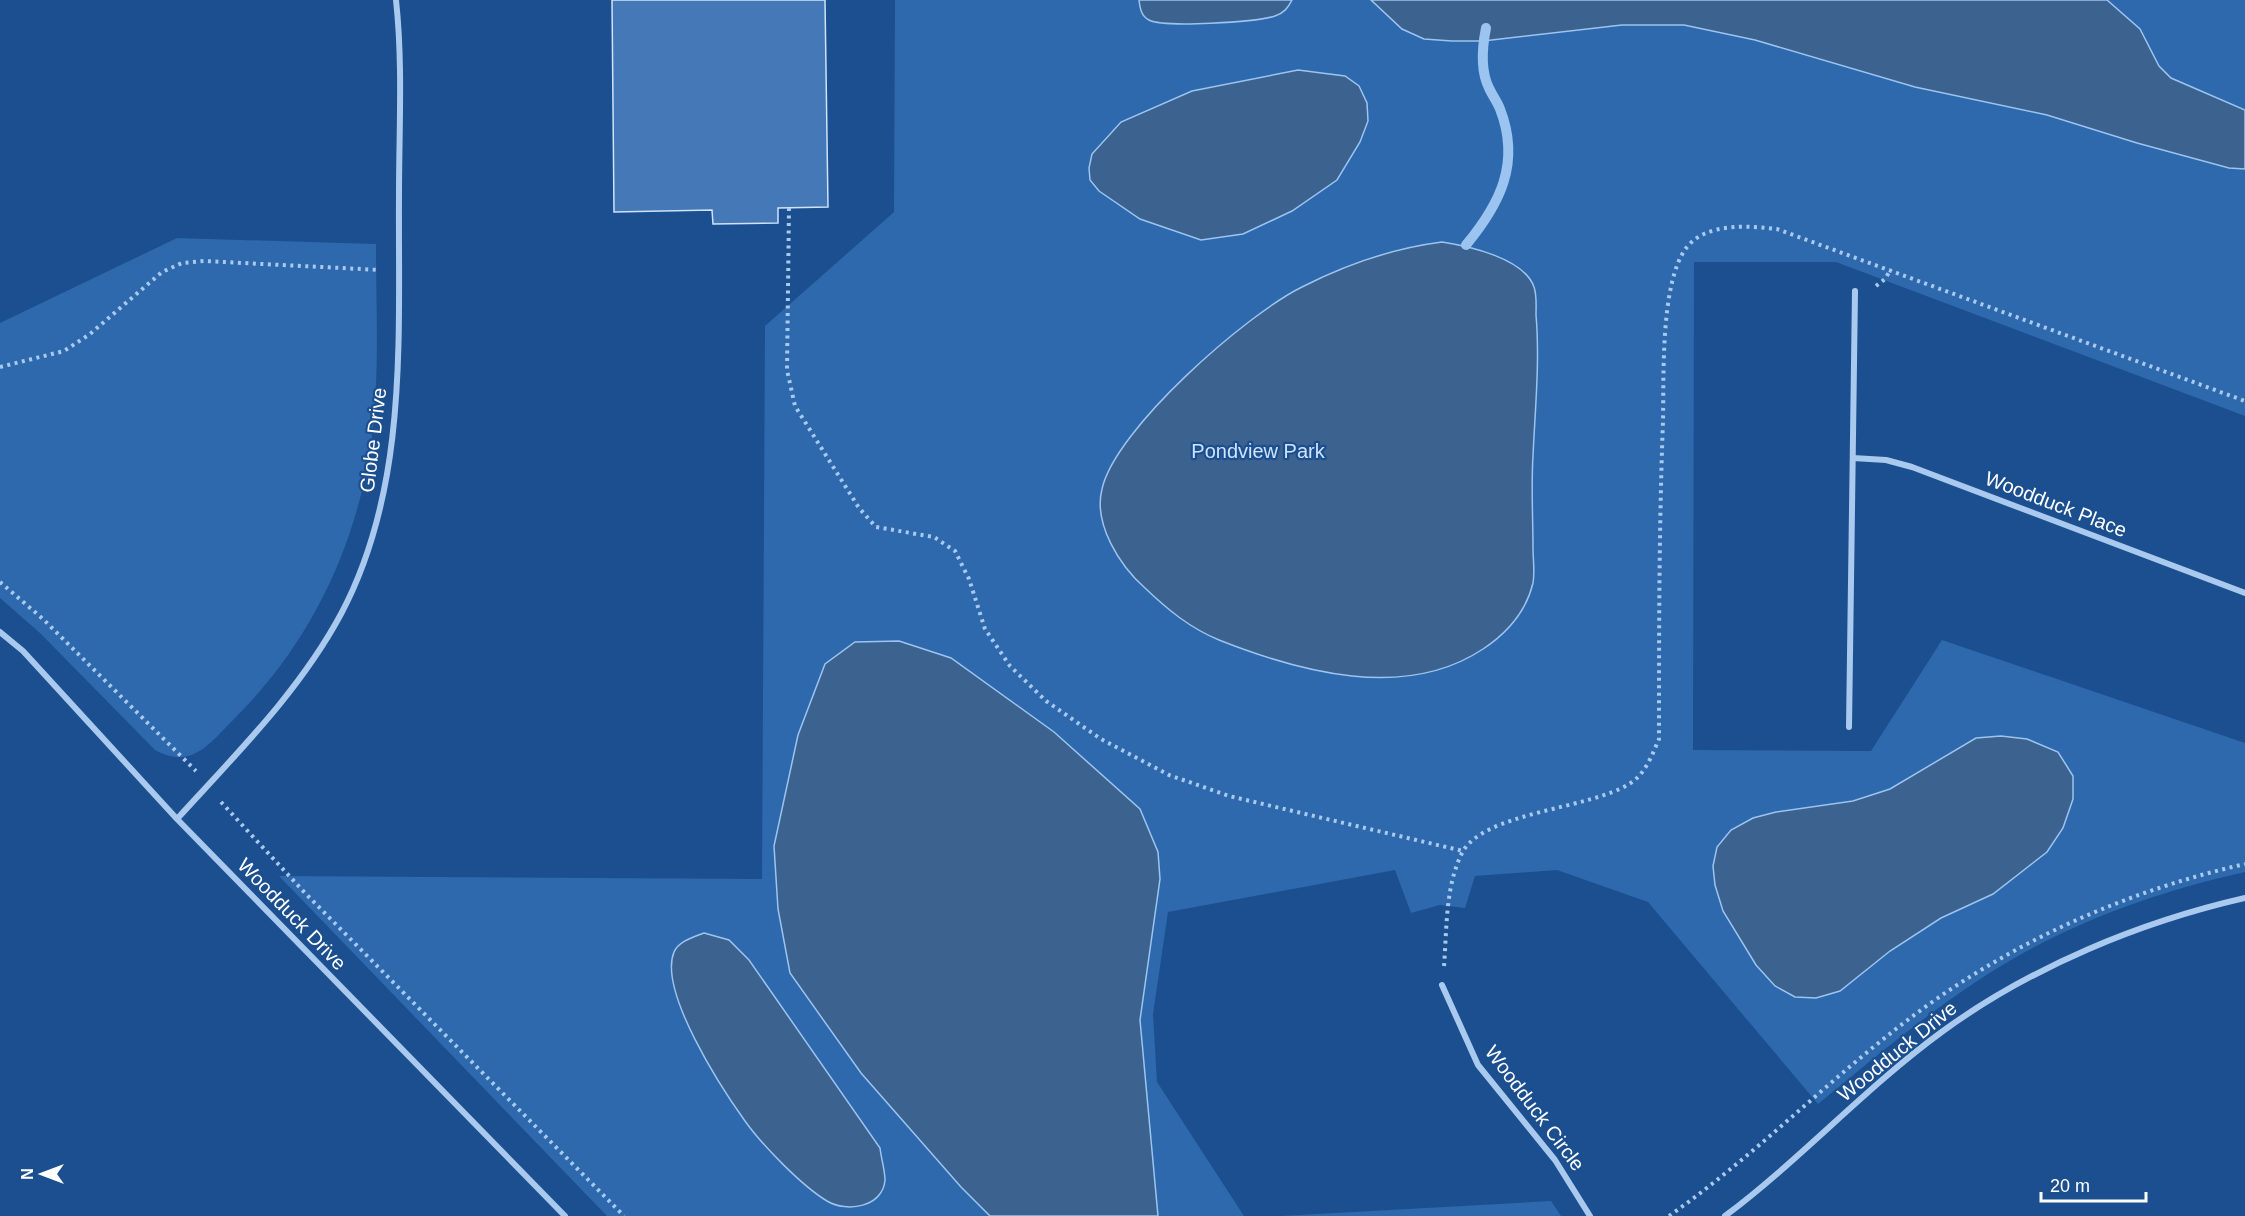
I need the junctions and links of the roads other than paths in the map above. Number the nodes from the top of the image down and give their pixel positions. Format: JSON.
{"nodes":[{"id":1,"x":396,"y":0,"type":"edge"},
{"id":2,"x":1855,"y":291,"type":"dead end"},
{"id":3,"x":1853,"y":458,"type":"junction"},
{"id":4,"x":2245,"y":593,"type":"edge"},
{"id":5,"x":0,"y":633,"type":"edge"},
{"id":6,"x":1849,"y":727,"type":"dead end"},
{"id":7,"x":177,"y":819,"type":"junction"},
{"id":8,"x":2245,"y":898,"type":"edge"},
{"id":9,"x":1442,"y":985,"type":"road end"},
{"id":10,"x":565,"y":1216,"type":"edge"},
{"id":11,"x":1590,"y":1216,"type":"edge"},
{"id":12,"x":1725,"y":1216,"type":"edge"}],
"edges":[{"from":1,"to":7,"type":"street","name":"Globe Drive"},
{"from":2,"to":3,"type":"street"},
{"from":3,"to":4,"type":"street","name":"Woodduck Place"},
{"from":3,"to":6,"type":"street"},
{"from":5,"to":7,"type":"street","name":"Woodduck Drive"},
{"from":7,"to":10,"type":"street","name":"Woodduck Drive"},
{"from":8,"to":12,"type":"street","name":"Woodduck Drive"},
{"from":9,"to":11,"type":"street","name":"Woodduck Circle"}]}
